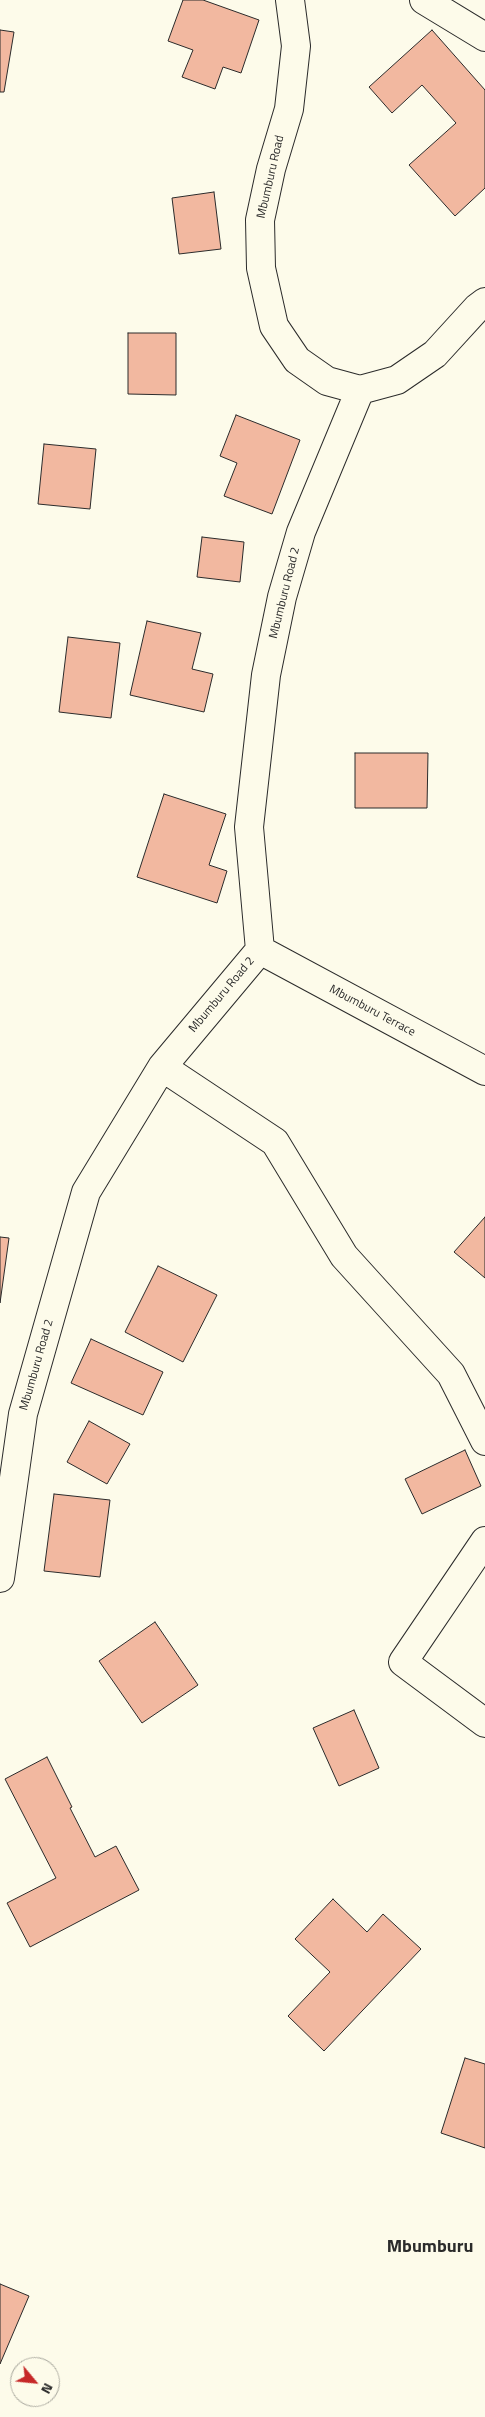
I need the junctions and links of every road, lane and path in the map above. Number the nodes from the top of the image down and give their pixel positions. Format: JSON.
{"nodes":[{"id":1,"x":290,"y":0,"type":"edge"},
{"id":2,"x":424,"y":0,"type":"edge"},
{"id":3,"x":485,"y":37,"type":"edge"},
{"id":4,"x":485,"y":302,"type":"edge"},
{"id":5,"x":360,"y":390,"type":"junction"},
{"id":6,"x":260,"y":950,"type":"junction"},
{"id":7,"x":162,"y":1067,"type":"junction"},
{"id":8,"x":485,"y":1071,"type":"edge"},
{"id":9,"x":485,"y":1441,"type":"edge"},
{"id":10,"x":485,"y":1540,"type":"edge"},
{"id":11,"x":0,"y":1578,"type":"edge"},
{"id":12,"x":485,"y":1723,"type":"edge"}],
"edges":[{"from":1,"to":5,"type":"street","name":"Mbumburu Road"},
{"from":2,"to":3,"type":"street"},
{"from":4,"to":5,"type":"street"},
{"from":5,"to":6,"type":"street","name":"Mbumburu Road 2"},
{"from":6,"to":7,"type":"street","name":"Mbumburu Road 2"},
{"from":6,"to":8,"type":"street","name":"Mbumburu Terrace"},
{"from":7,"to":9,"type":"street"},
{"from":7,"to":11,"type":"street","name":"Mbumburu Road 2"},
{"from":10,"to":12,"type":"street"}]}
